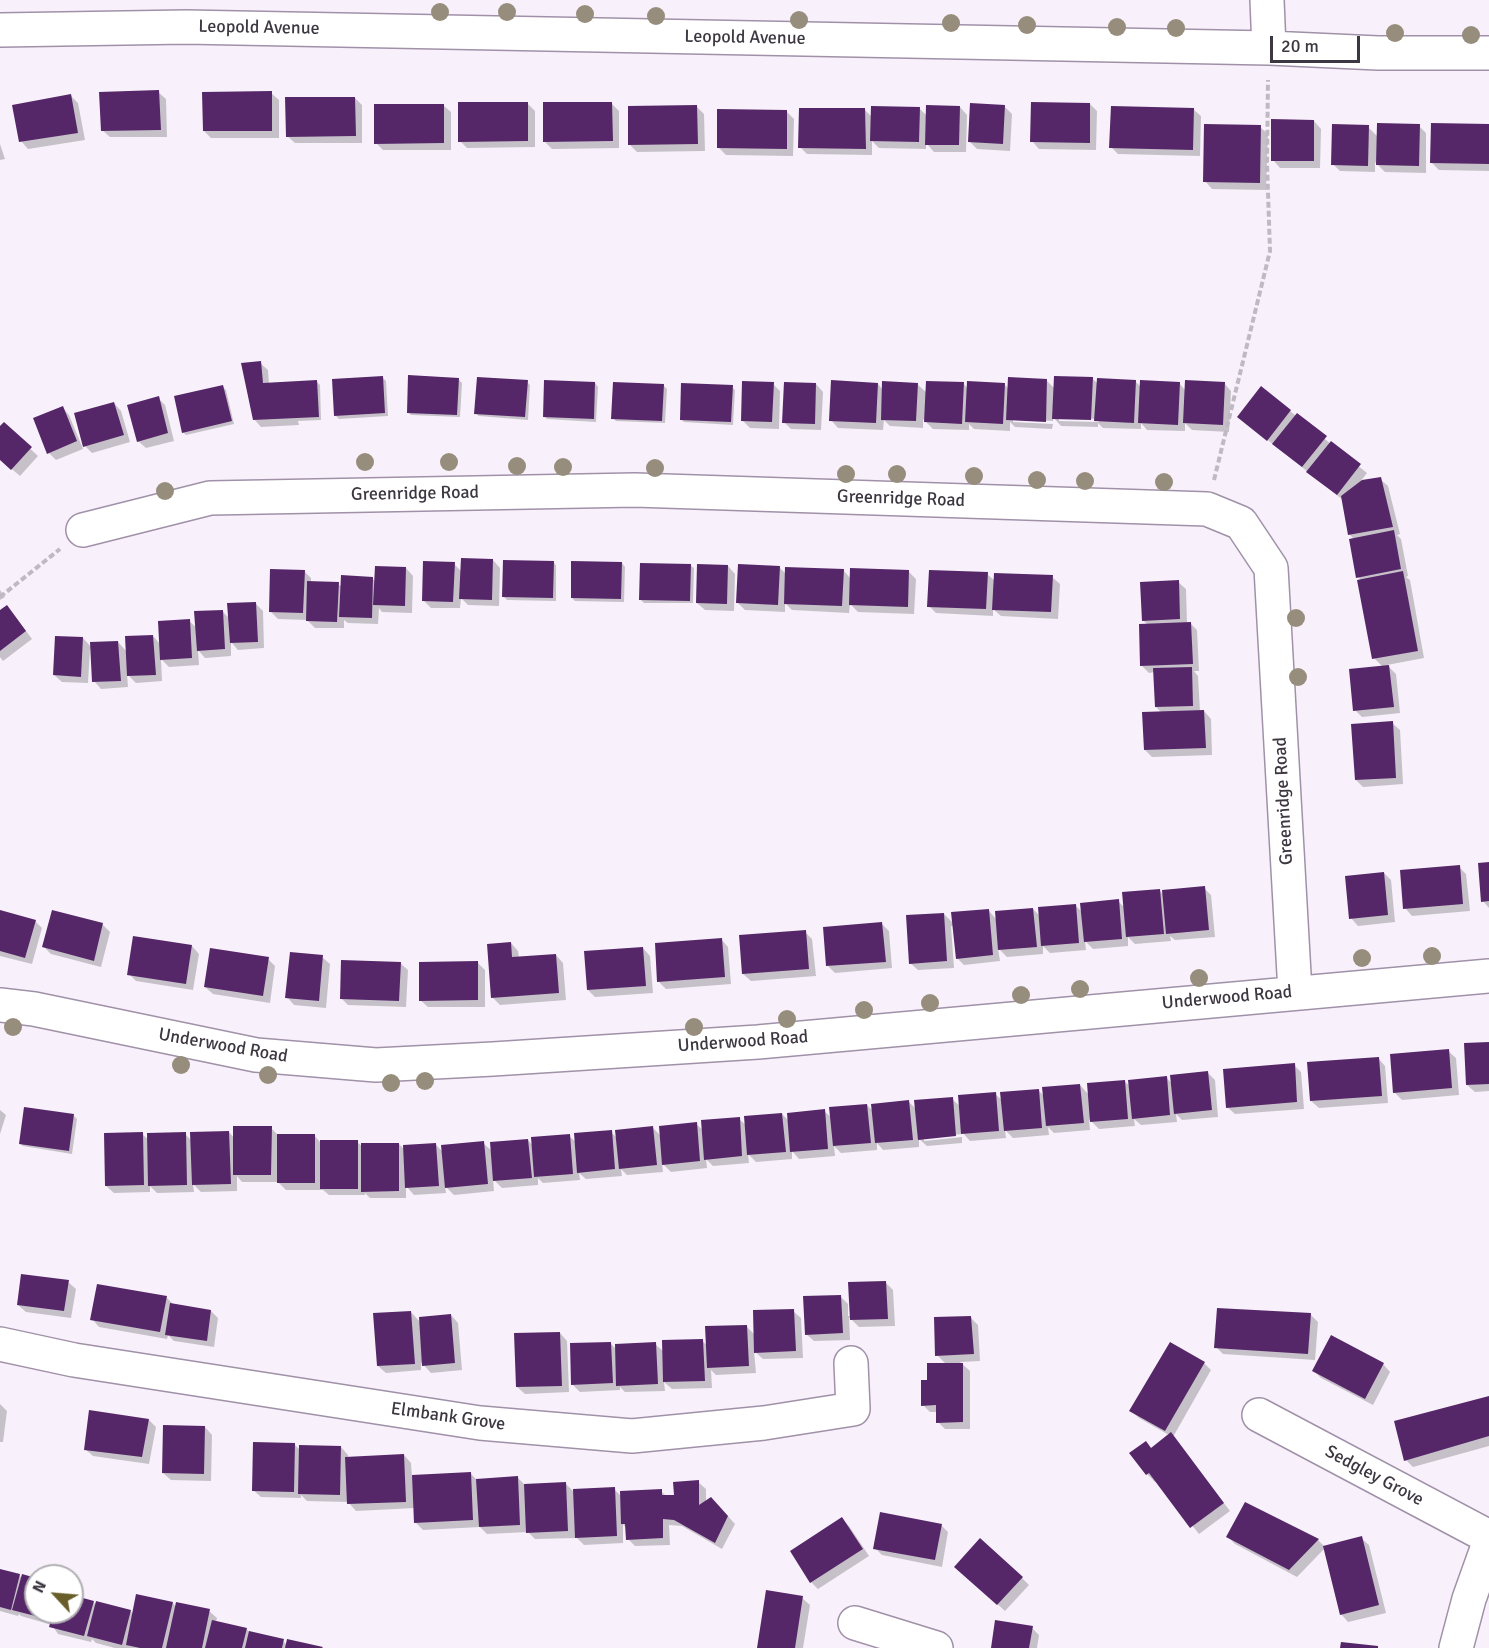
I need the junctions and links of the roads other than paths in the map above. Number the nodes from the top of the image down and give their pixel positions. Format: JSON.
{"nodes":[{"id":1,"x":1268,"y":0,"type":"edge"},
{"id":2,"x":0,"y":30,"type":"edge"},
{"id":3,"x":1269,"y":48,"type":"junction"},
{"id":4,"x":1489,"y":53,"type":"edge"},
{"id":5,"x":84,"y":530,"type":"road end"},
{"id":6,"x":1489,"y":976,"type":"edge"},
{"id":7,"x":1295,"y":992,"type":"junction"},
{"id":8,"x":0,"y":1005,"type":"edge"},
{"id":9,"x":0,"y":1344,"type":"edge"},
{"id":10,"x":851,"y":1363,"type":"dead end"},
{"id":11,"x":1259,"y":1415,"type":"dead end"},
{"id":12,"x":1489,"y":1537,"type":"edge"},
{"id":13,"x":1489,"y":1543,"type":"edge"},
{"id":14,"x":855,"y":1623,"type":"dead end"},
{"id":15,"x":884,"y":1640,"type":"edge"},
{"id":16,"x":936,"y":1648,"type":"edge"},
{"id":17,"x":1456,"y":1648,"type":"edge"}],
"edges":[{"from":1,"to":3,"type":"street"},
{"from":2,"to":3,"type":"street","name":"Leopold Avenue"},
{"from":3,"to":4,"type":"street","name":"Leopold Avenue"},
{"from":5,"to":7,"type":"street","name":"Greenridge Road"},
{"from":6,"to":7,"type":"street","name":"Underwood Road"},
{"from":7,"to":8,"type":"street","name":"Underwood Road"},
{"from":9,"to":10,"type":"street","name":"Elmbank Grove"},
{"from":11,"to":12,"type":"street","name":"Sedgley Grove"},
{"from":13,"to":17,"type":"street"},
{"from":14,"to":15,"type":"street"},
{"from":15,"to":16,"type":"street"}]}
